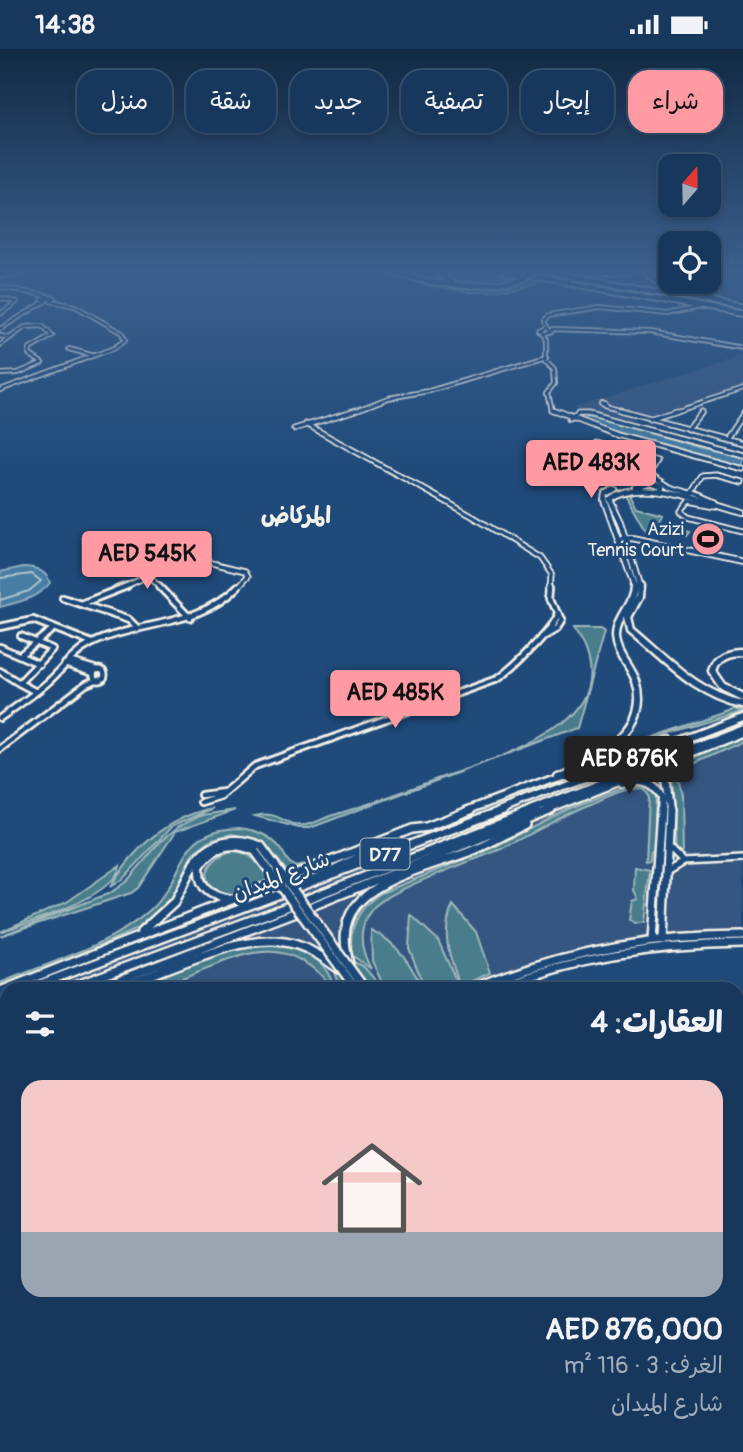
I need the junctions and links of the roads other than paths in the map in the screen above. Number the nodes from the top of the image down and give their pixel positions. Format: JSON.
{"nodes":[{"id":1,"x":49,"y":337,"type":"edge"},
{"id":2,"x":124,"y":337,"type":"edge"},
{"id":3,"x":674,"y":337,"type":"edge"},
{"id":4,"x":11,"y":338,"type":"edge"},
{"id":5,"x":546,"y":339,"type":"edge"},
{"id":6,"x":0,"y":345,"type":"edge"},
{"id":7,"x":69,"y":349,"type":"dead end"},
{"id":8,"x":743,"y":349,"type":"edge"},
{"id":9,"x":92,"y":356,"type":"junction"},
{"id":10,"x":546,"y":357,"type":"junction"},
{"id":11,"x":0,"y":374,"type":"edge"},
{"id":12,"x":743,"y":389,"type":"edge"},
{"id":13,"x":0,"y":390,"type":"edge"},
{"id":14,"x":604,"y":405,"type":"dead end"},
{"id":15,"x":701,"y":411,"type":"dead end"},
{"id":16,"x":743,"y":414,"type":"edge"},
{"id":17,"x":649,"y":419,"type":"junction"},
{"id":18,"x":571,"y":420,"type":"junction"},
{"id":19,"x":306,"y":424,"type":"junction"},
{"id":20,"x":294,"y":429,"type":"dead end"},
{"id":21,"x":687,"y":429,"type":"junction"},
{"id":22,"x":726,"y":439,"type":"junction"},
{"id":23,"x":743,"y":443,"type":"edge"},
{"id":24,"x":615,"y":448,"type":"dead end"},
{"id":25,"x":632,"y":455,"type":"junction"},
{"id":26,"x":743,"y":455,"type":"edge"},
{"id":27,"x":652,"y":469,"type":"junction"},
{"id":28,"x":743,"y":469,"type":"edge"},
{"id":29,"x":643,"y":471,"type":"junction"},
{"id":30,"x":647,"y":477,"type":"junction"},
{"id":31,"x":743,"y":482,"type":"edge"},
{"id":32,"x":656,"y":483,"type":"junction"},
{"id":33,"x":646,"y":486,"type":"junction"},
{"id":34,"x":662,"y":489,"type":"junction"},
{"id":35,"x":695,"y":494,"type":"junction"},
{"id":36,"x":717,"y":504,"type":"junction"},
{"id":37,"x":743,"y":511,"type":"edge"},
{"id":38,"x":622,"y":527,"type":"junction"},
{"id":39,"x":743,"y":531,"type":"edge"},
{"id":40,"x":623,"y":538,"type":"junction"},
{"id":41,"x":658,"y":543,"type":"junction"},
{"id":42,"x":194,"y":549,"type":"dead end"},
{"id":43,"x":200,"y":556,"type":"junction"},
{"id":44,"x":743,"y":562,"type":"edge"},
{"id":45,"x":149,"y":576,"type":"junction"},
{"id":46,"x":63,"y":598,"type":"dead end"},
{"id":47,"x":81,"y":604,"type":"junction"},
{"id":48,"x":190,"y":618,"type":"junction"},
{"id":49,"x":0,"y":627,"type":"edge"},
{"id":50,"x":54,"y":628,"type":"junction"},
{"id":51,"x":137,"y":628,"type":"junction"},
{"id":52,"x":21,"y":636,"type":"dead end"},
{"id":53,"x":36,"y":642,"type":"junction"},
{"id":54,"x":92,"y":643,"type":"junction"},
{"id":55,"x":0,"y":647,"type":"edge"},
{"id":56,"x":743,"y":652,"type":"edge"},
{"id":57,"x":20,"y":655,"type":"junction"},
{"id":58,"x":67,"y":662,"type":"junction"},
{"id":59,"x":39,"y":664,"type":"junction"},
{"id":60,"x":79,"y":666,"type":"junction"},
{"id":61,"x":99,"y":670,"type":"junction"},
{"id":62,"x":1,"y":673,"type":"edge"},
{"id":63,"x":92,"y":675,"type":"junction"},
{"id":64,"x":99,"y":679,"type":"junction"},
{"id":65,"x":19,"y":683,"type":"junction"},
{"id":66,"x":86,"y":684,"type":"junction"},
{"id":67,"x":36,"y":691,"type":"junction"},
{"id":68,"x":743,"y":697,"type":"edge"},
{"id":69,"x":743,"y":704,"type":"edge"},
{"id":70,"x":0,"y":717,"type":"edge"},
{"id":71,"x":743,"y":717,"type":"edge"},
{"id":72,"x":712,"y":728,"type":"junction"},
{"id":73,"x":743,"y":730,"type":"edge"},
{"id":74,"x":0,"y":749,"type":"edge"},
{"id":75,"x":674,"y":761,"type":"junction"},
{"id":76,"x":550,"y":779,"type":"junction"},
{"id":77,"x":610,"y":787,"type":"junction"},
{"id":78,"x":224,"y":792,"type":"junction"},
{"id":79,"x":201,"y":795,"type":"dead end"},
{"id":80,"x":201,"y":802,"type":"dead end"},
{"id":81,"x":547,"y":812,"type":"junction"},
{"id":82,"x":428,"y":827,"type":"junction"},
{"id":83,"x":669,"y":848,"type":"junction"},
{"id":84,"x":743,"y":861,"type":"edge"},
{"id":85,"x":686,"y":862,"type":"junction"},
{"id":86,"x":197,"y":865,"type":"junction"},
{"id":87,"x":668,"y":871,"type":"junction"},
{"id":88,"x":305,"y":886,"type":"junction"},
{"id":89,"x":232,"y":899,"type":"junction"},
{"id":90,"x":743,"y":936,"type":"edge"},
{"id":91,"x":129,"y":939,"type":"junction"},
{"id":92,"x":663,"y":942,"type":"junction"},
{"id":93,"x":652,"y":943,"type":"junction"},
{"id":94,"x":743,"y":944,"type":"edge"},
{"id":95,"x":349,"y":974,"type":"junction"},
{"id":96,"x":22,"y":982,"type":"edge"},
{"id":97,"x":46,"y":982,"type":"edge"},
{"id":98,"x":85,"y":982,"type":"edge"},
{"id":99,"x":113,"y":982,"type":"edge"},
{"id":100,"x":132,"y":982,"type":"edge"},
{"id":101,"x":353,"y":982,"type":"edge"},
{"id":102,"x":358,"y":982,"type":"edge"},
{"id":103,"x":490,"y":982,"type":"edge"},
{"id":104,"x":512,"y":982,"type":"edge"}],
"edges":[{"from":1,"to":11,"type":"street"},
{"from":2,"to":9,"type":"street"},
{"from":3,"to":8,"type":"street"},
{"from":4,"to":6,"type":"street"},
{"from":5,"to":10,"type":"street"},
{"from":7,"to":9,"type":"street"},
{"from":9,"to":13,"type":"street"},
{"from":10,"to":18,"type":"street"},
{"from":10,"to":19,"type":"street"},
{"from":12,"to":17,"type":"street"},
{"from":14,"to":17,"type":"street"},
{"from":15,"to":21,"type":"street"},
{"from":16,"to":22,"type":"street"},
{"from":17,"to":21,"type":"street"},
{"from":18,"to":26,"type":"street"},
{"from":18,"to":28,"type":"street"},
{"from":19,"to":20,"type":"street"},
{"from":19,"to":78,"type":"street"},
{"from":21,"to":22,"type":"street"},
{"from":22,"to":23,"type":"street"},
{"from":24,"to":25,"type":"street"},
{"from":25,"to":27,"type":"street"},
{"from":25,"to":29,"type":"street"},
{"from":27,"to":29,"type":"street"},
{"from":27,"to":35,"type":"street"},
{"from":29,"to":30,"type":"street"},
{"from":30,"to":32,"type":"street"},
{"from":30,"to":33,"type":"street"},
{"from":31,"to":35,"type":"street"},
{"from":32,"to":33,"type":"main road"},
{"from":32,"to":34,"type":"main road"},
{"from":33,"to":34,"type":"main road"},
{"from":33,"to":38,"type":"main road"},
{"from":33,"to":40,"type":"main road"},
{"from":34,"to":36,"type":"main road"},
{"from":35,"to":36,"type":"street"},
{"from":36,"to":37,"type":"main road"},
{"from":36,"to":39,"type":"street"},
{"from":38,"to":40,"type":"main road"},
{"from":38,"to":41,"type":"main road"},
{"from":40,"to":41,"type":"main road"},
{"from":40,"to":69,"type":"main road"},
{"from":40,"to":76,"type":"main road"},
{"from":41,"to":44,"type":"main road"},
{"from":42,"to":43,"type":"street"},
{"from":43,"to":45,"type":"street"},
{"from":43,"to":48,"type":"street"},
{"from":45,"to":47,"type":"street"},
{"from":45,"to":48,"type":"street"},
{"from":46,"to":47,"type":"street"},
{"from":47,"to":51,"type":"street"},
{"from":48,"to":51,"type":"street"},
{"from":49,"to":50,"type":"street"},
{"from":50,"to":53,"type":"street"},
{"from":50,"to":54,"type":"street"},
{"from":51,"to":54,"type":"street"},
{"from":52,"to":53,"type":"street"},
{"from":53,"to":57,"type":"street"},
{"from":53,"to":59,"type":"street"},
{"from":54,"to":58,"type":"street"},
{"from":55,"to":57,"type":"street"},
{"from":56,"to":68,"type":"main road"},
{"from":57,"to":59,"type":"street"},
{"from":58,"to":60,"type":"street"},
{"from":58,"to":67,"type":"street"},
{"from":59,"to":65,"type":"street"},
{"from":60,"to":61,"type":"street"},
{"from":60,"to":63,"type":"street"},
{"from":61,"to":63,"type":"street"},
{"from":61,"to":64,"type":"street"},
{"from":62,"to":65,"type":"street"},
{"from":63,"to":64,"type":"street"},
{"from":63,"to":66,"type":"street"},
{"from":64,"to":66,"type":"street"},
{"from":65,"to":67,"type":"street"},
{"from":66,"to":74,"type":"street"},
{"from":67,"to":70,"type":"street"},
{"from":71,"to":72,"type":"main road","name":"شارع الميدان","number":"D77"},
{"from":72,"to":76,"type":"main road"},
{"from":72,"to":88,"type":"main road","name":"شارع الميدان","number":"D77"},
{"from":73,"to":75,"type":"main road"},
{"from":73,"to":98,"type":"main road","name":"شارع الميدان","number":"D77"},
{"from":75,"to":77,"type":"main road"},
{"from":75,"to":83,"type":"main road"},
{"from":76,"to":82,"type":"main road"},
{"from":77,"to":81,"type":"main road"},
{"from":77,"to":93,"type":"main road"},
{"from":78,"to":79,"type":"street"},
{"from":78,"to":80,"type":"street"},
{"from":81,"to":95,"type":"main road"},
{"from":81,"to":99,"type":"main road"},
{"from":82,"to":88,"type":"main road"},
{"from":82,"to":89,"type":"main road"},
{"from":83,"to":85,"type":"street"},
{"from":83,"to":87,"type":"main road"},
{"from":84,"to":85,"type":"street"},
{"from":85,"to":87,"type":"street"},
{"from":86,"to":89,"type":"main road"},
{"from":86,"to":91,"type":"main road"},
{"from":86,"to":95,"type":"main road","bridge":true},
{"from":87,"to":92,"type":"main road"},
{"from":88,"to":97,"type":"main road","name":"شارع الميدان","number":"D77"},
{"from":89,"to":91,"type":"main road"},
{"from":90,"to":92,"type":"main road"},
{"from":91,"to":96,"type":"main road"},
{"from":92,"to":93,"type":"main road"},
{"from":92,"to":94,"type":"main road"},
{"from":93,"to":103,"type":"main road"},
{"from":93,"to":104,"type":"main road"},
{"from":95,"to":100,"type":"main road","bridge":true},
{"from":95,"to":101,"type":"main road","bridge":true},
{"from":95,"to":102,"type":"main road","bridge":true}]}
